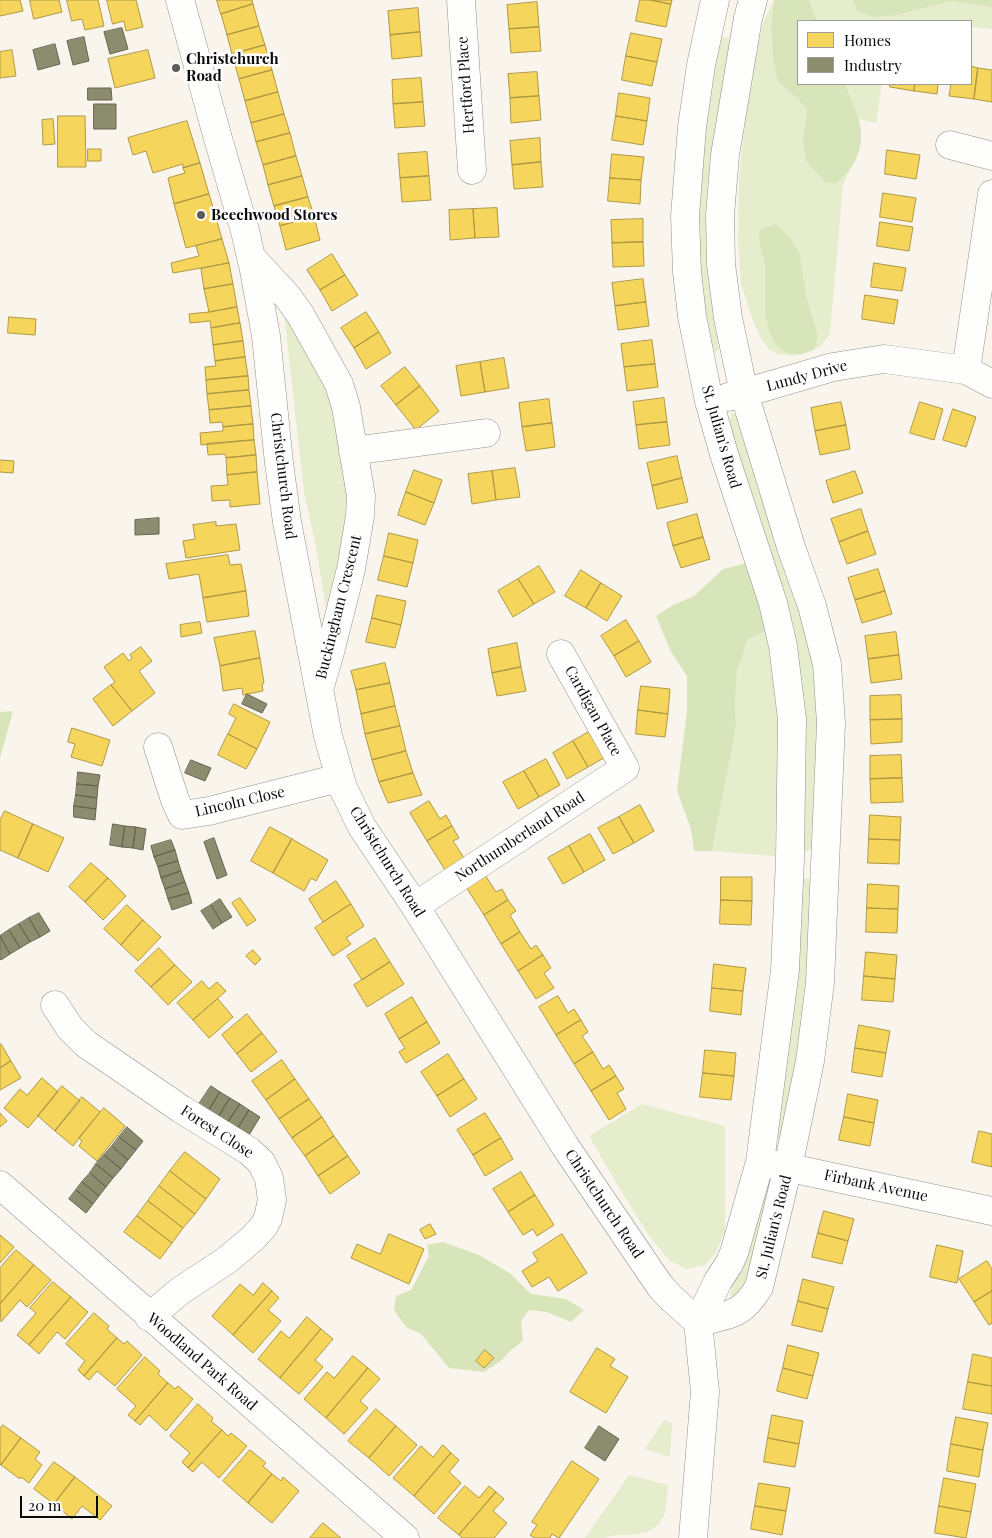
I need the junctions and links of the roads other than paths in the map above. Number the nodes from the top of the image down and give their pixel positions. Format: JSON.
{"nodes":[{"id":1,"x":180,"y":0,"type":"edge"},
{"id":2,"x":460,"y":0,"type":"edge"},
{"id":3,"x":713,"y":6,"type":"edge"},
{"id":4,"x":750,"y":9,"type":"edge"},
{"id":5,"x":950,"y":145,"type":"dead end"},
{"id":6,"x":992,"y":156,"type":"edge"},
{"id":7,"x":472,"y":170,"type":"dead end"},
{"id":8,"x":992,"y":194,"type":"edge"},
{"id":9,"x":251,"y":256,"type":"junction"},
{"id":10,"x":966,"y":370,"type":"junction"},
{"id":11,"x":992,"y":384,"type":"edge"},
{"id":12,"x":744,"y":393,"type":"junction"},
{"id":13,"x":709,"y":401,"type":"junction"},
{"id":14,"x":486,"y":434,"type":"dead end"},
{"id":15,"x":353,"y":451,"type":"junction"},
{"id":16,"x":561,"y":654,"type":"dead end"},
{"id":17,"x":318,"y":689,"type":"junction"},
{"id":18,"x":158,"y":747,"type":"dead end"},
{"id":19,"x":625,"y":768,"type":"joint"},
{"id":20,"x":339,"y":778,"type":"junction"},
{"id":21,"x":825,"y":858,"type":"junction"},
{"id":22,"x":790,"y":859,"type":"junction"},
{"id":23,"x":415,"y":906,"type":"junction"},
{"id":24,"x":55,"y":1005,"type":"dead end"},
{"id":25,"x":760,"y":1162,"type":"junction"},
{"id":26,"x":788,"y":1167,"type":"junction"},
{"id":27,"x":0,"y":1185,"type":"edge"},
{"id":28,"x":992,"y":1211,"type":"edge"},
{"id":29,"x":149,"y":1317,"type":"junction"},
{"id":30,"x":698,"y":1322,"type":"junction"},
{"id":31,"x":405,"y":1538,"type":"edge"},
{"id":32,"x":693,"y":1538,"type":"edge"}],
"edges":[{"from":1,"to":9,"type":"street","name":"Christchurch Road"},
{"from":2,"to":7,"type":"street","name":"Hertford Place"},
{"from":3,"to":4,"type":"street","name":"St. Julian's Road"},
{"from":3,"to":13,"type":"street","name":"St. Julian's Road"},
{"from":4,"to":12,"type":"street","name":"St. Julian's Road"},
{"from":5,"to":6,"type":"street"},
{"from":8,"to":10,"type":"street"},
{"from":9,"to":15,"type":"street","name":"Buckingham Crescent"},
{"from":9,"to":17,"type":"street","name":"Christchurch Road"},
{"from":10,"to":11,"type":"street","name":"Lundy Drive"},
{"from":10,"to":12,"type":"street","name":"Lundy Drive"},
{"from":12,"to":13,"type":"street","name":"Lundy Drive"},
{"from":12,"to":21,"type":"street","name":"St. Julian's Road"},
{"from":13,"to":22,"type":"street","name":"St. Julian's Road"},
{"from":14,"to":15,"type":"street"},
{"from":15,"to":17,"type":"street","name":"Buckingham Crescent"},
{"from":16,"to":19,"type":"street","name":"Cardigan Place"},
{"from":17,"to":20,"type":"street","name":"Christchurch Road"},
{"from":18,"to":20,"type":"street","name":"Lincoln Close"},
{"from":19,"to":23,"type":"street","name":"Northumberland Road"},
{"from":20,"to":23,"type":"street","name":"Christchurch Road"},
{"from":21,"to":22,"type":"street"},
{"from":21,"to":26,"type":"street","name":"St. Julian's Road"},
{"from":22,"to":25,"type":"street","name":"St. Julian's Road"},
{"from":23,"to":30,"type":"street","name":"Christchurch Road"},
{"from":24,"to":29,"type":"street","name":"Forest Close"},
{"from":25,"to":26,"type":"street","name":"Firbank Avenue"},
{"from":25,"to":30,"type":"street","name":"St. Julian's Road"},
{"from":26,"to":28,"type":"street","name":"Firbank Avenue"},
{"from":26,"to":30,"type":"street","name":"St. Julian's Road"},
{"from":27,"to":29,"type":"street","name":"Woodland Park Road"},
{"from":29,"to":31,"type":"street","name":"Woodland Park Road"},
{"from":30,"to":32,"type":"street"}]}
